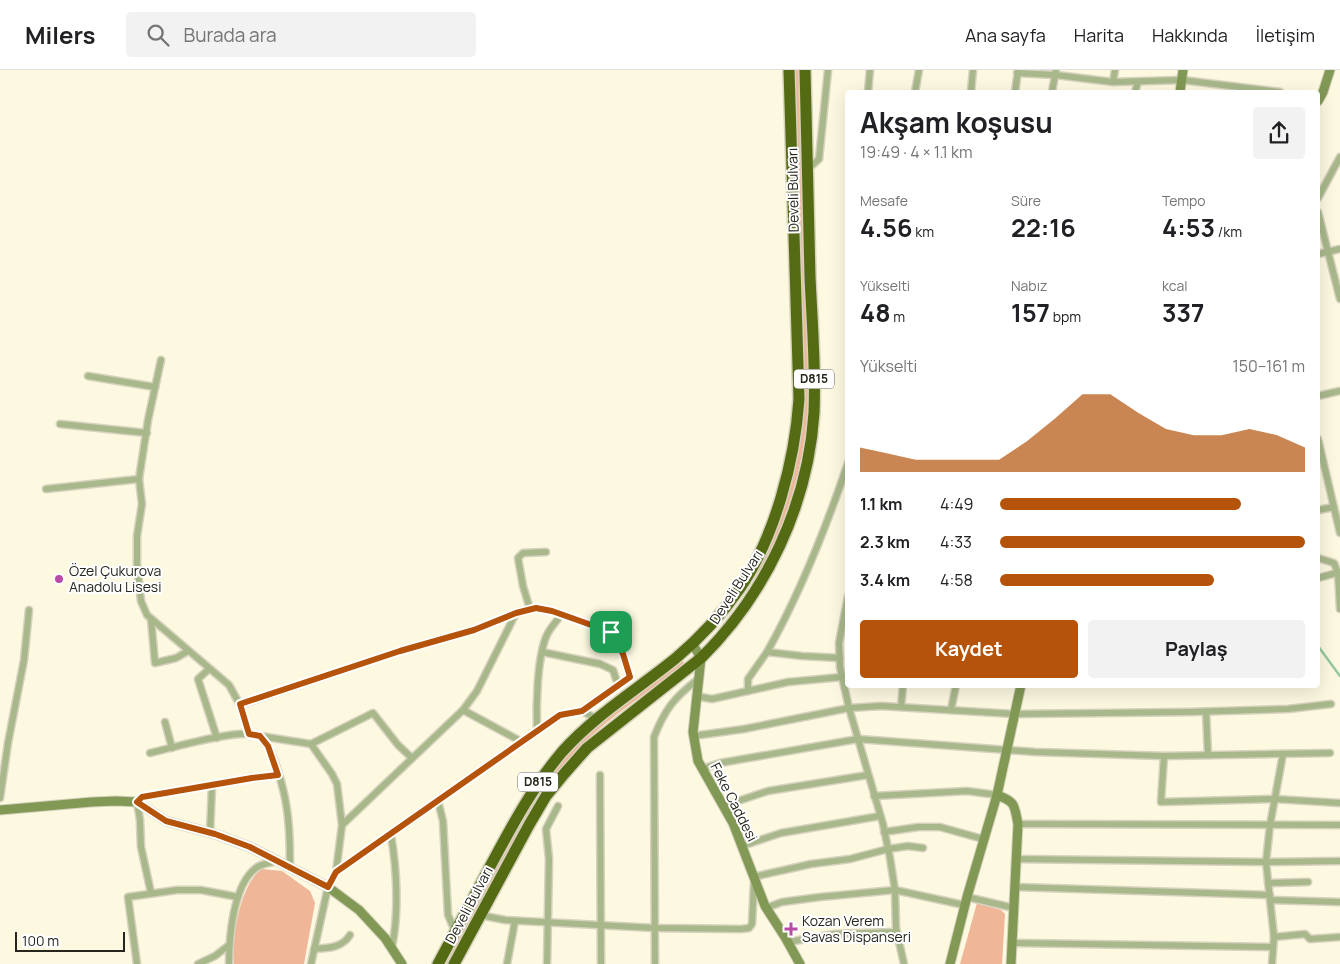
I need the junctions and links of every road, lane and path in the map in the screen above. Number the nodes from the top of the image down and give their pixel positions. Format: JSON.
{"nodes":[{"id":1,"x":789,"y":70,"type":"edge"},
{"id":2,"x":805,"y":70,"type":"edge"},
{"id":3,"x":828,"y":70,"type":"edge"},
{"id":4,"x":870,"y":70,"type":"edge"},
{"id":5,"x":919,"y":70,"type":"edge"},
{"id":6,"x":973,"y":70,"type":"edge"},
{"id":7,"x":1115,"y":70,"type":"edge"},
{"id":8,"x":1183,"y":70,"type":"edge"},
{"id":9,"x":1330,"y":70,"type":"edge"},
{"id":10,"x":1018,"y":72,"type":"edge"},
{"id":11,"x":1056,"y":73,"type":"edge"},
{"id":12,"x":1182,"y":80,"type":"junction"},
{"id":13,"x":1113,"y":82,"type":"junction"},
{"id":14,"x":1138,"y":82,"type":"junction"},
{"id":15,"x":868,"y":90,"type":"edge"},
{"id":16,"x":915,"y":90,"type":"edge"},
{"id":17,"x":971,"y":90,"type":"edge"},
{"id":18,"x":1015,"y":90,"type":"edge"},
{"id":19,"x":1052,"y":90,"type":"edge"},
{"id":20,"x":1136,"y":90,"type":"edge"},
{"id":21,"x":1180,"y":90,"type":"edge"},
{"id":22,"x":1264,"y":90,"type":"edge"},
{"id":23,"x":1320,"y":97,"type":"edge"},
{"id":24,"x":1340,"y":158,"type":"edge"},
{"id":25,"x":808,"y":169,"type":"junction"},
{"id":26,"x":1320,"y":194,"type":"edge"},
{"id":27,"x":1320,"y":220,"type":"edge"},
{"id":28,"x":1340,"y":249,"type":"edge"},
{"id":29,"x":1328,"y":252,"type":"junction"},
{"id":30,"x":1320,"y":254,"type":"edge"},
{"id":31,"x":1340,"y":299,"type":"edge"},
{"id":32,"x":161,"y":360,"type":"dead end"},
{"id":33,"x":88,"y":376,"type":"dead end"},
{"id":34,"x":155,"y":387,"type":"junction"},
{"id":35,"x":1340,"y":391,"type":"edge"},
{"id":36,"x":1320,"y":396,"type":"edge"},
{"id":37,"x":60,"y":424,"type":"dead end"},
{"id":38,"x":147,"y":433,"type":"junction"},
{"id":39,"x":1320,"y":455,"type":"edge"},
{"id":40,"x":845,"y":471,"type":"edge"},
{"id":41,"x":140,"y":479,"type":"junction"},
{"id":42,"x":46,"y":489,"type":"dead end"},
{"id":43,"x":1334,"y":507,"type":"junction"},
{"id":44,"x":1320,"y":510,"type":"edge"},
{"id":45,"x":1340,"y":533,"type":"edge"},
{"id":46,"x":546,"y":552,"type":"dead end"},
{"id":47,"x":1320,"y":559,"type":"edge"},
{"id":48,"x":1339,"y":572,"type":"edge"},
{"id":49,"x":1320,"y":577,"type":"edge"},
{"id":50,"x":530,"y":609,"type":"junction"},
{"id":51,"x":845,"y":609,"type":"edge"},
{"id":52,"x":1340,"y":609,"type":"edge"},
{"id":53,"x":29,"y":610,"type":"dead end"},
{"id":54,"x":516,"y":613,"type":"junction"},
{"id":55,"x":561,"y":614,"type":"junction"},
{"id":56,"x":151,"y":619,"type":"junction"},
{"id":57,"x":692,"y":643,"type":"junction"},
{"id":58,"x":188,"y":651,"type":"junction"},
{"id":59,"x":542,"y":652,"type":"junction"},
{"id":60,"x":767,"y":652,"type":"junction"},
{"id":61,"x":701,"y":658,"type":"junction"},
{"id":62,"x":840,"y":658,"type":"junction"},
{"id":63,"x":210,"y":669,"type":"junction"},
{"id":64,"x":842,"y":676,"type":"junction"},
{"id":65,"x":698,"y":679,"type":"junction"},
{"id":66,"x":618,"y":685,"type":"junction"},
{"id":67,"x":903,"y":688,"type":"edge"},
{"id":68,"x":955,"y":688,"type":"edge"},
{"id":69,"x":1020,"y":688,"type":"edge"},
{"id":70,"x":748,"y":691,"type":"junction"},
{"id":71,"x":696,"y":696,"type":"junction"},
{"id":72,"x":240,"y":704,"type":"junction"},
{"id":73,"x":1331,"y":704,"type":"dead end"},
{"id":74,"x":901,"y":707,"type":"junction"},
{"id":75,"x":849,"y":708,"type":"junction"},
{"id":76,"x":463,"y":710,"type":"junction"},
{"id":77,"x":951,"y":710,"type":"junction"},
{"id":78,"x":582,"y":711,"type":"junction"},
{"id":79,"x":1206,"y":712,"type":"junction"},
{"id":80,"x":1014,"y":714,"type":"junction"},
{"id":81,"x":597,"y":719,"type":"junction"},
{"id":82,"x":166,"y":722,"type":"dead end"},
{"id":83,"x":537,"y":731,"type":"junction"},
{"id":84,"x":249,"y":734,"type":"junction"},
{"id":85,"x":260,"y":736,"type":"junction"},
{"id":86,"x":693,"y":736,"type":"junction"},
{"id":87,"x":217,"y":738,"type":"junction"},
{"id":88,"x":858,"y":739,"type":"junction"},
{"id":89,"x":522,"y":742,"type":"junction"},
{"id":90,"x":311,"y":744,"type":"junction"},
{"id":91,"x":172,"y":748,"type":"junction"},
{"id":92,"x":1005,"y":751,"type":"junction"},
{"id":93,"x":150,"y":753,"type":"dead end"},
{"id":94,"x":1330,"y":753,"type":"dead end"},
{"id":95,"x":1283,"y":754,"type":"junction"},
{"id":96,"x":1208,"y":755,"type":"junction"},
{"id":97,"x":1164,"y":756,"type":"junction"},
{"id":98,"x":412,"y":758,"type":"junction"},
{"id":99,"x":702,"y":769,"type":"junction"},
{"id":100,"x":278,"y":775,"type":"junction"},
{"id":101,"x":600,"y":775,"type":"dead end"},
{"id":102,"x":868,"y":775,"type":"junction"},
{"id":103,"x":212,"y":786,"type":"junction"},
{"id":104,"x":997,"y":795,"type":"junction"},
{"id":105,"x":874,"y":796,"type":"junction"},
{"id":106,"x":0,"y":798,"type":"edge"},
{"id":107,"x":1275,"y":799,"type":"junction"},
{"id":108,"x":438,"y":801,"type":"junction"},
{"id":109,"x":137,"y":802,"type":"junction"},
{"id":110,"x":1340,"y":803,"type":"edge"},
{"id":111,"x":558,"y":806,"type":"dead end"},
{"id":112,"x":723,"y":806,"type":"junction"},
{"id":113,"x":0,"y":810,"type":"edge"},
{"id":114,"x":880,"y":816,"type":"junction"},
{"id":115,"x":342,"y":824,"type":"junction"},
{"id":116,"x":1018,"y":824,"type":"junction"},
{"id":117,"x":1270,"y":825,"type":"junction"},
{"id":118,"x":1340,"y":825,"type":"edge"},
{"id":119,"x":884,"y":832,"type":"junction"},
{"id":120,"x":210,"y":833,"type":"junction"},
{"id":121,"x":391,"y":835,"type":"junction"},
{"id":122,"x":983,"y":840,"type":"junction"},
{"id":123,"x":742,"y":846,"type":"junction"},
{"id":124,"x":923,"y":848,"type":"dead end"},
{"id":125,"x":888,"y":849,"type":"junction"},
{"id":126,"x":1016,"y":859,"type":"junction"},
{"id":127,"x":278,"y":861,"type":"junction"},
{"id":128,"x":1340,"y":861,"type":"edge"},
{"id":129,"x":1266,"y":862,"type":"junction"},
{"id":130,"x":290,"y":867,"type":"junction"},
{"id":131,"x":336,"y":872,"type":"junction"},
{"id":132,"x":754,"y":879,"type":"junction"},
{"id":133,"x":1308,"y":882,"type":"dead end"},
{"id":134,"x":1268,"y":883,"type":"junction"},
{"id":135,"x":328,"y":887,"type":"junction"},
{"id":136,"x":1015,"y":887,"type":"junction"},
{"id":137,"x":894,"y":890,"type":"junction"},
{"id":138,"x":150,"y":893,"type":"junction"},
{"id":139,"x":238,"y":897,"type":"junction"},
{"id":140,"x":1270,"y":897,"type":"junction"},
{"id":141,"x":966,"y":901,"type":"junction"},
{"id":142,"x":1340,"y":902,"type":"edge"},
{"id":143,"x":766,"y":908,"type":"junction"},
{"id":144,"x":1014,"y":908,"type":"junction"},
{"id":145,"x":480,"y":915,"type":"junction"},
{"id":146,"x":515,"y":921,"type":"junction"},
{"id":147,"x":547,"y":922,"type":"junction"},
{"id":148,"x":602,"y":925,"type":"junction"},
{"id":149,"x":655,"y":928,"type":"junction"},
{"id":150,"x":456,"y":931,"type":"junction"},
{"id":151,"x":897,"y":932,"type":"junction"},
{"id":152,"x":350,"y":935,"type":"dead end"},
{"id":153,"x":1274,"y":937,"type":"junction"},
{"id":154,"x":1340,"y":937,"type":"edge"},
{"id":155,"x":788,"y":942,"type":"junction"},
{"id":156,"x":1012,"y":943,"type":"junction"},
{"id":157,"x":229,"y":945,"type":"junction"},
{"id":158,"x":1273,"y":947,"type":"junction"},
{"id":159,"x":392,"y":948,"type":"junction"},
{"id":160,"x":314,"y":949,"type":"junction"},
{"id":161,"x":137,"y":964,"type":"edge"},
{"id":162,"x":198,"y":964,"type":"edge"},
{"id":163,"x":229,"y":964,"type":"edge"},
{"id":164,"x":311,"y":964,"type":"edge"},
{"id":165,"x":402,"y":964,"type":"edge"},
{"id":166,"x":438,"y":964,"type":"edge"},
{"id":167,"x":454,"y":964,"type":"edge"},
{"id":168,"x":507,"y":964,"type":"edge"},
{"id":169,"x":547,"y":964,"type":"edge"},
{"id":170,"x":601,"y":964,"type":"edge"},
{"id":171,"x":655,"y":964,"type":"edge"},
{"id":172,"x":800,"y":964,"type":"edge"},
{"id":173,"x":904,"y":964,"type":"edge"},
{"id":174,"x":950,"y":964,"type":"edge"},
{"id":175,"x":1011,"y":964,"type":"edge"},
{"id":176,"x":1272,"y":964,"type":"edge"}],
"edges":[{"from":1,"to":57,"type":"highway","name":"Develi Bulvarı","number":"D815"},
{"from":2,"to":25,"type":"highway","name":"Develi Bulvarı","number":"D815"},
{"from":3,"to":25,"type":"street"},
{"from":4,"to":15,"type":"street"},
{"from":5,"to":16,"type":"street"},
{"from":6,"to":17,"type":"street"},
{"from":7,"to":13,"type":"street"},
{"from":8,"to":12,"type":"street"},
{"from":9,"to":23,"type":"street"},
{"from":10,"to":11,"type":"street"},
{"from":10,"to":18,"type":"street"},
{"from":11,"to":13,"type":"street"},
{"from":11,"to":19,"type":"street"},
{"from":12,"to":14,"type":"street"},
{"from":12,"to":21,"type":"street"},
{"from":12,"to":22,"type":"street"},
{"from":13,"to":14,"type":"street"},
{"from":14,"to":20,"type":"street"},
{"from":24,"to":26,"type":"street"},
{"from":25,"to":61,"type":"highway","name":"Develi Bulvarı","number":"D815"},
{"from":27,"to":29,"type":"street"},
{"from":28,"to":29,"type":"street"},
{"from":29,"to":30,"type":"street"},
{"from":29,"to":31,"type":"street"},
{"from":32,"to":34,"type":"street"},
{"from":33,"to":34,"type":"street"},
{"from":34,"to":38,"type":"street"},
{"from":35,"to":36,"type":"street"},
{"from":37,"to":38,"type":"street"},
{"from":38,"to":41,"type":"street"},
{"from":39,"to":43,"type":"street"},
{"from":40,"to":60,"type":"street"},
{"from":41,"to":42,"type":"street"},
{"from":41,"to":56,"type":"street"},
{"from":43,"to":44,"type":"street"},
{"from":43,"to":45,"type":"street"},
{"from":46,"to":50,"type":"street"},
{"from":47,"to":48,"type":"street"},
{"from":48,"to":49,"type":"street"},
{"from":48,"to":52,"type":"street"},
{"from":50,"to":54,"type":"street"},
{"from":50,"to":55,"type":"street"},
{"from":51,"to":62,"type":"street"},
{"from":53,"to":106,"type":"street"},
{"from":54,"to":72,"type":"street"},
{"from":54,"to":76,"type":"street"},
{"from":55,"to":59,"type":"street"},
{"from":55,"to":66,"type":"street"},
{"from":56,"to":58,"type":"street"},
{"from":56,"to":58,"type":"street"},
{"from":57,"to":61,"type":"street"},
{"from":57,"to":81,"type":"highway","name":"Develi Bulvarı","number":"D815"},
{"from":58,"to":63,"type":"street"},
{"from":59,"to":66,"type":"street"},
{"from":59,"to":83,"type":"street"},
{"from":60,"to":62,"type":"street"},
{"from":60,"to":70,"type":"street"},
{"from":61,"to":65,"type":"street","name":"Feke Caddesi"},
{"from":61,"to":145,"type":"highway","name":"Develi Bulvarı","number":"D815"},
{"from":62,"to":64,"type":"street"},
{"from":63,"to":72,"type":"street"},
{"from":63,"to":87,"type":"street"},
{"from":64,"to":70,"type":"street"},
{"from":64,"to":75,"type":"street"},
{"from":65,"to":71,"type":"street","name":"Feke Caddesi"},
{"from":65,"to":149,"type":"street"},
{"from":66,"to":78,"type":"street"},
{"from":67,"to":74,"type":"street"},
{"from":68,"to":77,"type":"street"},
{"from":69,"to":80,"type":"street"},
{"from":70,"to":71,"type":"street"},
{"from":71,"to":86,"type":"street","name":"Feke Caddesi"},
{"from":72,"to":84,"type":"street"},
{"from":73,"to":79,"type":"street"},
{"from":74,"to":75,"type":"street"},
{"from":74,"to":77,"type":"street"},
{"from":75,"to":86,"type":"street"},
{"from":75,"to":88,"type":"street"},
{"from":76,"to":89,"type":"street"},
{"from":76,"to":98,"type":"street"},
{"from":77,"to":80,"type":"street"},
{"from":78,"to":81,"type":"street"},
{"from":78,"to":83,"type":"street"},
{"from":79,"to":80,"type":"street"},
{"from":79,"to":96,"type":"street"},
{"from":80,"to":92,"type":"street"},
{"from":81,"to":150,"type":"highway","name":"Develi Bulvarı","number":"D815"},
{"from":82,"to":91,"type":"street"},
{"from":83,"to":89,"type":"street"},
{"from":84,"to":85,"type":"street"},
{"from":84,"to":87,"type":"street"},
{"from":85,"to":90,"type":"street"},
{"from":85,"to":100,"type":"street"},
{"from":86,"to":99,"type":"street","name":"Feke Caddesi"},
{"from":87,"to":91,"type":"street"},
{"from":88,"to":92,"type":"street"},
{"from":88,"to":99,"type":"street"},
{"from":88,"to":102,"type":"street"},
{"from":89,"to":108,"type":"street"},
{"from":90,"to":98,"type":"street"},
{"from":90,"to":115,"type":"street"},
{"from":91,"to":93,"type":"street"},
{"from":92,"to":97,"type":"street"},
{"from":92,"to":104,"type":"street"},
{"from":94,"to":95,"type":"street"},
{"from":95,"to":96,"type":"street"},
{"from":95,"to":107,"type":"street"},
{"from":96,"to":97,"type":"street"},
{"from":97,"to":107,"type":"street"},
{"from":98,"to":115,"type":"street"},
{"from":99,"to":112,"type":"street","name":"Feke Caddesi"},
{"from":100,"to":103,"type":"street"},
{"from":100,"to":130,"type":"street"},
{"from":101,"to":148,"type":"street"},
{"from":102,"to":105,"type":"street"},
{"from":102,"to":112,"type":"street"},
{"from":103,"to":109,"type":"street"},
{"from":103,"to":120,"type":"street"},
{"from":104,"to":105,"type":"street"},
{"from":104,"to":116,"type":"street"},
{"from":104,"to":122,"type":"street"},
{"from":105,"to":114,"type":"street"},
{"from":107,"to":110,"type":"street"},
{"from":107,"to":117,"type":"street"},
{"from":108,"to":121,"type":"street"},
{"from":108,"to":150,"type":"street"},
{"from":109,"to":113,"type":"street"},
{"from":109,"to":120,"type":"street"},
{"from":109,"to":138,"type":"street"},
{"from":111,"to":147,"type":"street"},
{"from":112,"to":123,"type":"street","name":"Feke Caddesi"},
{"from":114,"to":119,"type":"street"},
{"from":114,"to":123,"type":"street"},
{"from":115,"to":131,"type":"street"},
{"from":116,"to":117,"type":"street"},
{"from":116,"to":126,"type":"street"},
{"from":117,"to":118,"type":"street"},
{"from":117,"to":129,"type":"street"},
{"from":119,"to":122,"type":"street"},
{"from":119,"to":125,"type":"street"},
{"from":120,"to":127,"type":"street"},
{"from":121,"to":131,"type":"street"},
{"from":121,"to":159,"type":"street"},
{"from":122,"to":141,"type":"street"},
{"from":123,"to":132,"type":"street","name":"Feke Caddesi"},
{"from":124,"to":125,"type":"street"},
{"from":125,"to":132,"type":"street"},
{"from":125,"to":137,"type":"street"},
{"from":126,"to":129,"type":"street"},
{"from":126,"to":136,"type":"street"},
{"from":127,"to":130,"type":"street"},
{"from":127,"to":139,"type":"street"},
{"from":128,"to":129,"type":"street"},
{"from":129,"to":134,"type":"street"},
{"from":130,"to":135,"type":"street"},
{"from":131,"to":135,"type":"street"},
{"from":132,"to":143,"type":"street","name":"Feke Caddesi"},
{"from":132,"to":149,"type":"street"},
{"from":133,"to":134,"type":"street"},
{"from":134,"to":140,"type":"street"},
{"from":135,"to":159,"type":"street"},
{"from":135,"to":160,"type":"street"},
{"from":136,"to":140,"type":"street"},
{"from":136,"to":144,"type":"street"},
{"from":137,"to":141,"type":"street"},
{"from":137,"to":143,"type":"street"},
{"from":137,"to":151,"type":"street"},
{"from":138,"to":139,"type":"street"},
{"from":138,"to":161,"type":"street"},
{"from":139,"to":157,"type":"street"},
{"from":140,"to":142,"type":"street"},
{"from":140,"to":153,"type":"street"},
{"from":141,"to":144,"type":"street"},
{"from":141,"to":174,"type":"street"},
{"from":143,"to":155,"type":"street","name":"Feke Caddesi"},
{"from":144,"to":156,"type":"street"},
{"from":145,"to":146,"type":"street"},
{"from":145,"to":167,"type":"highway","name":"Develi Bulvarı","number":"D815"},
{"from":146,"to":147,"type":"street"},
{"from":146,"to":168,"type":"street"},
{"from":147,"to":148,"type":"street"},
{"from":147,"to":169,"type":"street"},
{"from":148,"to":149,"type":"street"},
{"from":148,"to":170,"type":"street"},
{"from":149,"to":171,"type":"street"},
{"from":150,"to":166,"type":"highway","name":"Develi Bulvarı","number":"D815"},
{"from":151,"to":155,"type":"street"},
{"from":151,"to":173,"type":"street"},
{"from":152,"to":160,"type":"street"},
{"from":153,"to":154,"type":"street"},
{"from":153,"to":158,"type":"street"},
{"from":155,"to":172,"type":"street","name":"Feke Caddesi"},
{"from":156,"to":158,"type":"street"},
{"from":156,"to":175,"type":"street"},
{"from":157,"to":162,"type":"street"},
{"from":157,"to":163,"type":"street"},
{"from":158,"to":176,"type":"street"},
{"from":159,"to":165,"type":"street"},
{"from":160,"to":164,"type":"street"}]}
